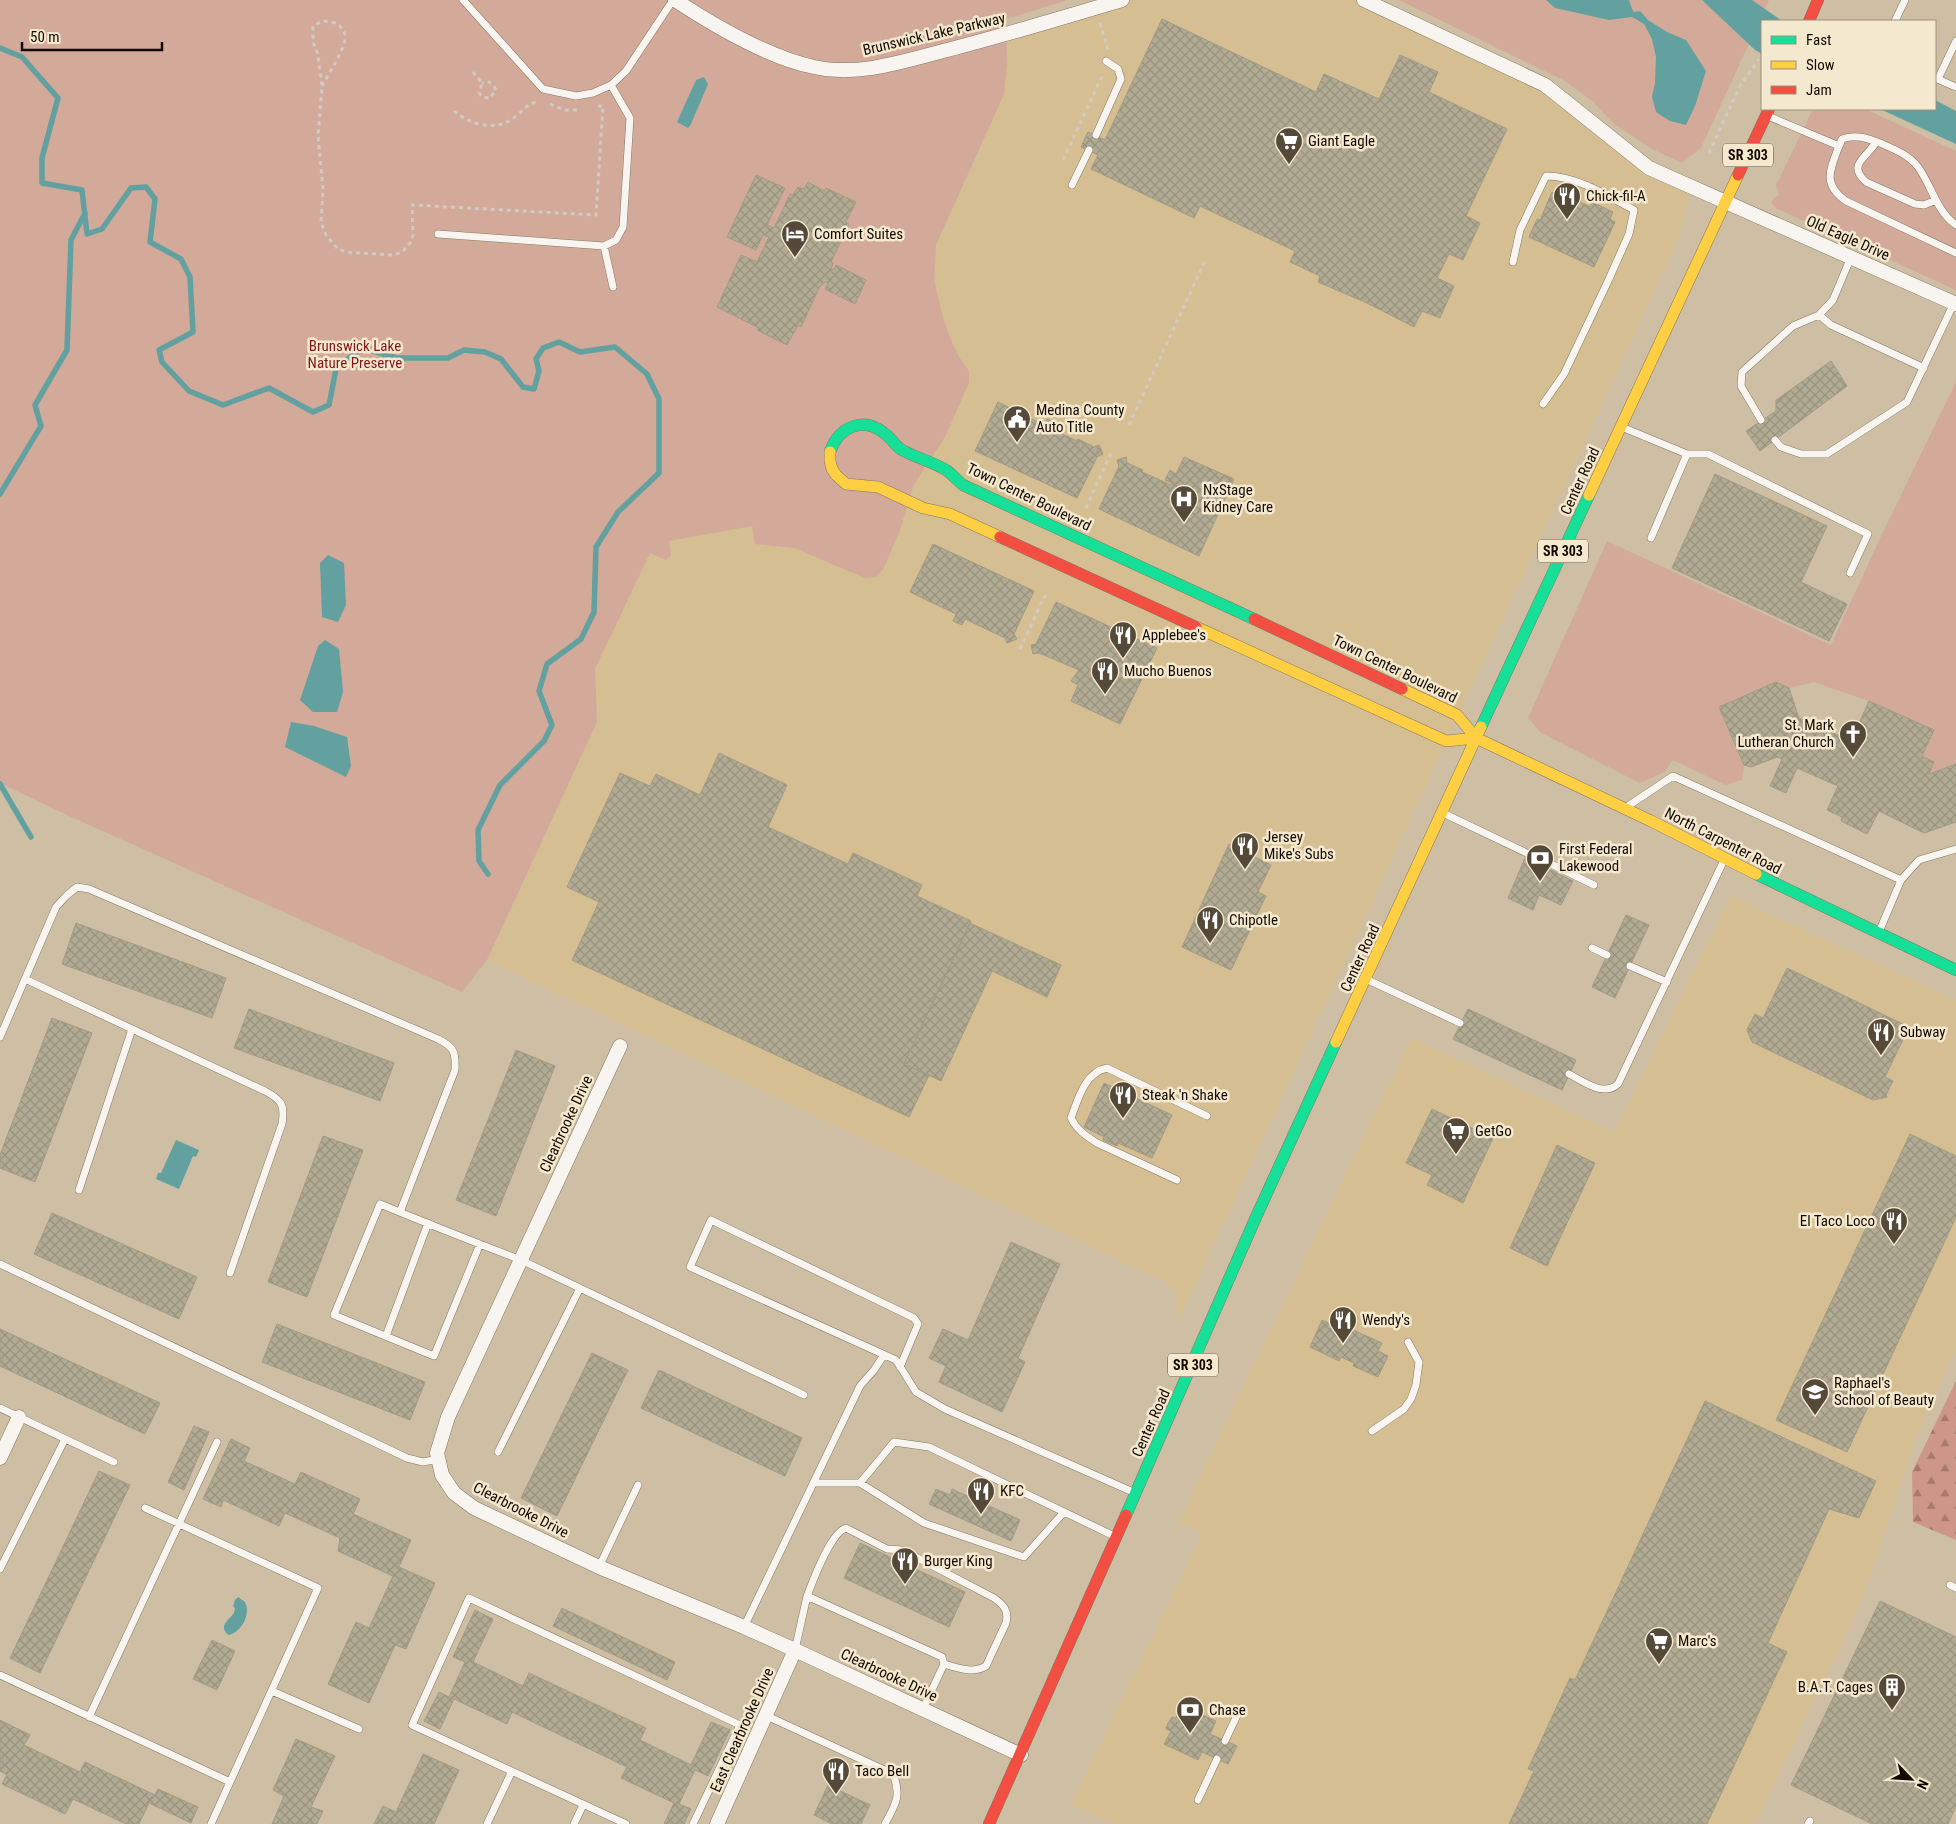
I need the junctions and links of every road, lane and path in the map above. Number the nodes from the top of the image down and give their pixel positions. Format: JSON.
{"nodes":[{"id":1,"x":464,"y":0,"type":"edge"},
{"id":2,"x":674,"y":0,"type":"edge"},
{"id":3,"x":1122,"y":0,"type":"edge"},
{"id":4,"x":1364,"y":0,"type":"edge"},
{"id":5,"x":1818,"y":0,"type":"edge"},
{"id":6,"x":1905,"y":0,"type":"edge"},
{"id":7,"x":1099,"y":20,"type":"dead end"},
{"id":8,"x":1809,"y":20,"type":"edge"},
{"id":9,"x":1896,"y":20,"type":"edge"},
{"id":10,"x":1956,"y":41,"type":"edge"},
{"id":11,"x":1108,"y":50,"type":"dead end"},
{"id":12,"x":1759,"y":59,"type":"dead end"},
{"id":13,"x":1106,"y":61,"type":"dead end"},
{"id":14,"x":473,"y":72,"type":"dead end"},
{"id":15,"x":1102,"y":76,"type":"dead end"},
{"id":16,"x":1937,"y":78,"type":"edge"},
{"id":17,"x":482,"y":83,"type":"junction"},
{"id":18,"x":611,"y":85,"type":"junction"},
{"id":19,"x":322,"y":86,"type":"junction"},
{"id":20,"x":1956,"y":87,"type":"edge"},
{"id":21,"x":541,"y":102,"type":"dead end"},
{"id":22,"x":549,"y":104,"type":"dead end"},
{"id":23,"x":592,"y":106,"type":"dead end"},
{"id":24,"x":586,"y":109,"type":"dead end"},
{"id":25,"x":454,"y":111,"type":"dead end"},
{"id":26,"x":1768,"y":112,"type":"edge"},
{"id":27,"x":1096,"y":135,"type":"dead end"},
{"id":28,"x":1876,"y":142,"type":"junction"},
{"id":29,"x":1839,"y":146,"type":"junction"},
{"id":30,"x":1089,"y":150,"type":"dead end"},
{"id":31,"x":1709,"y":152,"type":"dead end"},
{"id":32,"x":1063,"y":160,"type":"dead end"},
{"id":33,"x":1072,"y":185,"type":"dead end"},
{"id":34,"x":1936,"y":200,"type":"junction"},
{"id":35,"x":1727,"y":202,"type":"junction"},
{"id":36,"x":1956,"y":225,"type":"edge"},
{"id":37,"x":438,"y":234,"type":"dead end"},
{"id":38,"x":604,"y":246,"type":"junction"},
{"id":39,"x":1956,"y":253,"type":"edge"},
{"id":40,"x":1850,"y":257,"type":"junction"},
{"id":41,"x":1205,"y":261,"type":"dead end"},
{"id":42,"x":1513,"y":262,"type":"dead end"},
{"id":43,"x":613,"y":287,"type":"dead end"},
{"id":44,"x":1955,"y":304,"type":"edge"},
{"id":45,"x":1819,"y":315,"type":"junction"},
{"id":46,"x":1924,"y":368,"type":"junction"},
{"id":47,"x":1543,"y":404,"type":"dead end"},
{"id":48,"x":1761,"y":420,"type":"dead end"},
{"id":49,"x":1129,"y":425,"type":"dead end"},
{"id":50,"x":1622,"y":426,"type":"junction"},
{"id":51,"x":1775,"y":440,"type":"dead end"},
{"id":52,"x":1112,"y":451,"type":"dead end"},
{"id":53,"x":1687,"y":454,"type":"junction"},
{"id":54,"x":1086,"y":508,"type":"dead end"},
{"id":55,"x":1651,"y":538,"type":"dead end"},
{"id":56,"x":1850,"y":573,"type":"dead end"},
{"id":57,"x":1047,"y":591,"type":"dead end"},
{"id":58,"x":1020,"y":649,"type":"dead end"},
{"id":59,"x":1476,"y":738,"type":"junction"},
{"id":60,"x":1624,"y":808,"type":"junction"},
{"id":61,"x":1442,"y":812,"type":"junction"},
{"id":62,"x":1956,"y":849,"type":"edge"},
{"id":63,"x":1537,"y":858,"type":"dead end"},
{"id":64,"x":1724,"y":859,"type":"junction"},
{"id":65,"x":1551,"y":864,"type":"dead end"},
{"id":66,"x":1901,"y":880,"type":"junction"},
{"id":67,"x":1594,"y":885,"type":"dead end"},
{"id":68,"x":1879,"y":933,"type":"junction"},
{"id":69,"x":1592,"y":948,"type":"dead end"},
{"id":70,"x":1607,"y":955,"type":"dead end"},
{"id":71,"x":1630,"y":966,"type":"dead end"},
{"id":72,"x":1956,"y":970,"type":"edge"},
{"id":73,"x":1366,"y":979,"type":"junction"},
{"id":74,"x":25,"y":980,"type":"junction"},
{"id":75,"x":1667,"y":982,"type":"junction"},
{"id":76,"x":1460,"y":1023,"type":"dead end"},
{"id":77,"x":132,"y":1029,"type":"junction"},
{"id":78,"x":0,"y":1037,"type":"edge"},
{"id":79,"x":620,"y":1046,"type":"dead end"},
{"id":80,"x":1569,"y":1074,"type":"dead end"},
{"id":81,"x":1207,"y":1116,"type":"dead end"},
{"id":82,"x":1177,"y":1180,"type":"dead end"},
{"id":83,"x":79,"y":1190,"type":"dead end"},
{"id":84,"x":400,"y":1212,"type":"junction"},
{"id":85,"x":428,"y":1223,"type":"junction"},
{"id":86,"x":480,"y":1244,"type":"junction"},
{"id":87,"x":521,"y":1260,"type":"junction"},
{"id":88,"x":0,"y":1264,"type":"edge"},
{"id":89,"x":230,"y":1273,"type":"dead end"},
{"id":90,"x":580,"y":1288,"type":"junction"},
{"id":91,"x":386,"y":1336,"type":"junction"},
{"id":92,"x":1408,"y":1342,"type":"dead end"},
{"id":93,"x":884,"y":1355,"type":"junction"},
{"id":94,"x":900,"y":1367,"type":"junction"},
{"id":95,"x":804,"y":1395,"type":"dead end"},
{"id":96,"x":0,"y":1408,"type":"edge"},
{"id":97,"x":18,"y":1417,"type":"junction"},
{"id":98,"x":1372,"y":1430,"type":"dead end"},
{"id":99,"x":65,"y":1439,"type":"junction"},
{"id":100,"x":217,"y":1442,"type":"dead end"},
{"id":101,"x":498,"y":1452,"type":"dead end"},
{"id":102,"x":0,"y":1458,"type":"edge"},
{"id":103,"x":439,"y":1458,"type":"junction"},
{"id":104,"x":114,"y":1462,"type":"dead end"},
{"id":105,"x":813,"y":1483,"type":"junction"},
{"id":106,"x":860,"y":1483,"type":"junction"},
{"id":107,"x":638,"y":1485,"type":"dead end"},
{"id":108,"x":1136,"y":1494,"type":"junction"},
{"id":109,"x":145,"y":1508,"type":"dead end"},
{"id":110,"x":1064,"y":1512,"type":"junction"},
{"id":111,"x":179,"y":1523,"type":"junction"},
{"id":112,"x":1116,"y":1537,"type":"junction"},
{"id":113,"x":599,"y":1567,"type":"junction"},
{"id":114,"x":0,"y":1569,"type":"edge"},
{"id":115,"x":807,"y":1596,"type":"junction"},
{"id":116,"x":744,"y":1627,"type":"junction"},
{"id":117,"x":795,"y":1650,"type":"junction"},
{"id":118,"x":944,"y":1664,"type":"junction"},
{"id":119,"x":0,"y":1675,"type":"edge"},
{"id":120,"x":272,"y":1691,"type":"junction"},
{"id":121,"x":923,"y":1709,"type":"junction"},
{"id":122,"x":1240,"y":1709,"type":"dead end"},
{"id":123,"x":767,"y":1716,"type":"junction"},
{"id":124,"x":89,"y":1717,"type":"junction"},
{"id":125,"x":359,"y":1729,"type":"dead end"},
{"id":126,"x":1225,"y":1741,"type":"dead end"},
{"id":127,"x":1021,"y":1755,"type":"junction"},
{"id":128,"x":1217,"y":1759,"type":"dead end"},
{"id":129,"x":512,"y":1771,"type":"junction"},
{"id":130,"x":230,"y":1782,"type":"junction"},
{"id":131,"x":1198,"y":1800,"type":"dead end"},
{"id":132,"x":583,"y":1805,"type":"junction"},
{"id":133,"x":211,"y":1824,"type":"edge"},
{"id":134,"x":487,"y":1824,"type":"edge"},
{"id":135,"x":574,"y":1824,"type":"edge"},
{"id":136,"x":626,"y":1824,"type":"edge"},
{"id":137,"x":693,"y":1824,"type":"edge"},
{"id":138,"x":717,"y":1824,"type":"edge"},
{"id":139,"x":885,"y":1824,"type":"edge"},
{"id":140,"x":989,"y":1824,"type":"edge"}],
"edges":[{"from":1,"to":18,"type":"lane"},
{"from":2,"to":3,"type":"street","name":"Brunswick Lake Parkway"},
{"from":2,"to":18,"type":"lane"},
{"from":4,"to":35,"type":"street"},
{"from":5,"to":8,"type":"street"},
{"from":6,"to":9,"type":"lane"},
{"from":7,"to":11,"type":"path"},
{"from":10,"to":16,"type":"lane"},
{"from":12,"to":31,"type":"path"},
{"from":13,"to":27,"type":"lane"},
{"from":14,"to":17,"type":"path"},
{"from":15,"to":32,"type":"path"},
{"from":16,"to":20,"type":"lane"},
{"from":17,"to":17,"type":"path"},
{"from":18,"to":38,"type":"lane"},
{"from":19,"to":19,"type":"path"},
{"from":19,"to":23,"type":"path"},
{"from":21,"to":25,"type":"path"},
{"from":22,"to":24,"type":"path"},
{"from":26,"to":29,"type":"lane"},
{"from":26,"to":35,"type":"street","name":"Center Road","number":"SR 303"},
{"from":28,"to":29,"type":"lane"},
{"from":28,"to":34,"type":"lane"},
{"from":28,"to":34,"type":"lane"},
{"from":29,"to":39,"type":"lane"},
{"from":30,"to":33,"type":"lane"},
{"from":34,"to":36,"type":"lane"},
{"from":35,"to":40,"type":"street","name":"Old Eagle Drive"},
{"from":35,"to":50,"type":"street","name":"Center Road","number":"SR 303"},
{"from":37,"to":38,"type":"lane"},
{"from":38,"to":43,"type":"lane"},
{"from":40,"to":44,"type":"street","name":"Old Eagle Drive"},
{"from":40,"to":45,"type":"lane"},
{"from":41,"to":49,"type":"path"},
{"from":42,"to":47,"type":"lane"},
{"from":44,"to":46,"type":"lane"},
{"from":45,"to":46,"type":"lane"},
{"from":45,"to":48,"type":"lane"},
{"from":46,"to":51,"type":"lane"},
{"from":50,"to":53,"type":"lane"},
{"from":50,"to":59,"type":"street","name":"Center Road","number":"SR 303"},
{"from":52,"to":54,"type":"path"},
{"from":53,"to":55,"type":"lane"},
{"from":53,"to":56,"type":"lane"},
{"from":57,"to":58,"type":"path"},
{"from":59,"to":59,"type":"street","name":"Town Center Boulevard"},
{"from":59,"to":60,"type":"street","name":"North Carpenter Road"},
{"from":59,"to":61,"type":"street","name":"Center Road","number":"SR 303"},
{"from":60,"to":64,"type":"street","name":"North Carpenter Road"},
{"from":60,"to":66,"type":"lane"},
{"from":61,"to":63,"type":"lane"},
{"from":61,"to":73,"type":"street","name":"Center Road","number":"SR 303"},
{"from":62,"to":66,"type":"lane"},
{"from":64,"to":68,"type":"street","name":"North Carpenter Road"},
{"from":64,"to":75,"type":"lane"},
{"from":65,"to":67,"type":"lane"},
{"from":66,"to":68,"type":"lane"},
{"from":68,"to":72,"type":"street","name":"North Carpenter Road"},
{"from":69,"to":70,"type":"lane"},
{"from":71,"to":75,"type":"lane"},
{"from":73,"to":76,"type":"lane"},
{"from":73,"to":108,"type":"street","name":"Center Road","number":"SR 303"},
{"from":74,"to":77,"type":"lane"},
{"from":74,"to":78,"type":"lane"},
{"from":74,"to":84,"type":"lane"},
{"from":75,"to":80,"type":"lane"},
{"from":77,"to":83,"type":"lane"},
{"from":77,"to":89,"type":"lane"},
{"from":79,"to":87,"type":"street","name":"Clearbrooke Drive"},
{"from":81,"to":82,"type":"lane"},
{"from":84,"to":85,"type":"lane"},
{"from":84,"to":91,"type":"lane"},
{"from":85,"to":86,"type":"lane"},
{"from":85,"to":91,"type":"lane"},
{"from":86,"to":87,"type":"lane"},
{"from":86,"to":91,"type":"lane"},
{"from":87,"to":90,"type":"lane"},
{"from":87,"to":103,"type":"street","name":"Clearbrooke Drive"},
{"from":88,"to":103,"type":"lane"},
{"from":90,"to":95,"type":"lane"},
{"from":90,"to":101,"type":"lane"},
{"from":92,"to":98,"type":"lane"},
{"from":93,"to":94,"type":"lane"},
{"from":93,"to":94,"type":"lane"},
{"from":93,"to":105,"type":"lane"},
{"from":94,"to":108,"type":"lane"},
{"from":96,"to":97,"type":"lane"},
{"from":97,"to":99,"type":"lane"},
{"from":97,"to":102,"type":"street"},
{"from":99,"to":104,"type":"lane"},
{"from":99,"to":114,"type":"lane"},
{"from":100,"to":111,"type":"lane"},
{"from":103,"to":113,"type":"street","name":"Clearbrooke Drive"},
{"from":105,"to":106,"type":"lane"},
{"from":105,"to":116,"type":"lane"},
{"from":106,"to":110,"type":"lane"},
{"from":106,"to":110,"type":"lane"},
{"from":107,"to":113,"type":"lane"},
{"from":108,"to":112,"type":"street","name":"Center Road","number":"SR 303"},
{"from":109,"to":111,"type":"lane"},
{"from":110,"to":112,"type":"lane"},
{"from":111,"to":120,"type":"lane"},
{"from":111,"to":124,"type":"lane"},
{"from":112,"to":127,"type":"street","name":"Center Road","number":"SR 303"},
{"from":113,"to":116,"type":"street","name":"Clearbrooke Drive"},
{"from":115,"to":117,"type":"lane"},
{"from":115,"to":118,"type":"lane"},
{"from":115,"to":118,"type":"lane"},
{"from":116,"to":117,"type":"street","name":"Clearbrooke Drive"},
{"from":117,"to":121,"type":"street","name":"Clearbrooke Drive"},
{"from":117,"to":123,"type":"street","name":"East Clearbrooke Drive"},
{"from":118,"to":121,"type":"lane"},
{"from":119,"to":124,"type":"lane"},
{"from":120,"to":125,"type":"lane"},
{"from":120,"to":130,"type":"lane"},
{"from":121,"to":127,"type":"street","name":"Clearbrooke Drive"},
{"from":122,"to":126,"type":"lane"},
{"from":123,"to":138,"type":"street","name":"East Clearbrooke Drive"},
{"from":123,"to":139,"type":"lane"},
{"from":124,"to":130,"type":"lane"},
{"from":127,"to":140,"type":"street","name":"Center Road","number":"SR 303"},
{"from":128,"to":131,"type":"lane"},
{"from":129,"to":132,"type":"lane"},
{"from":129,"to":134,"type":"lane"},
{"from":129,"to":137,"type":"lane"},
{"from":130,"to":133,"type":"lane"},
{"from":132,"to":135,"type":"lane"},
{"from":132,"to":136,"type":"lane"}]}
